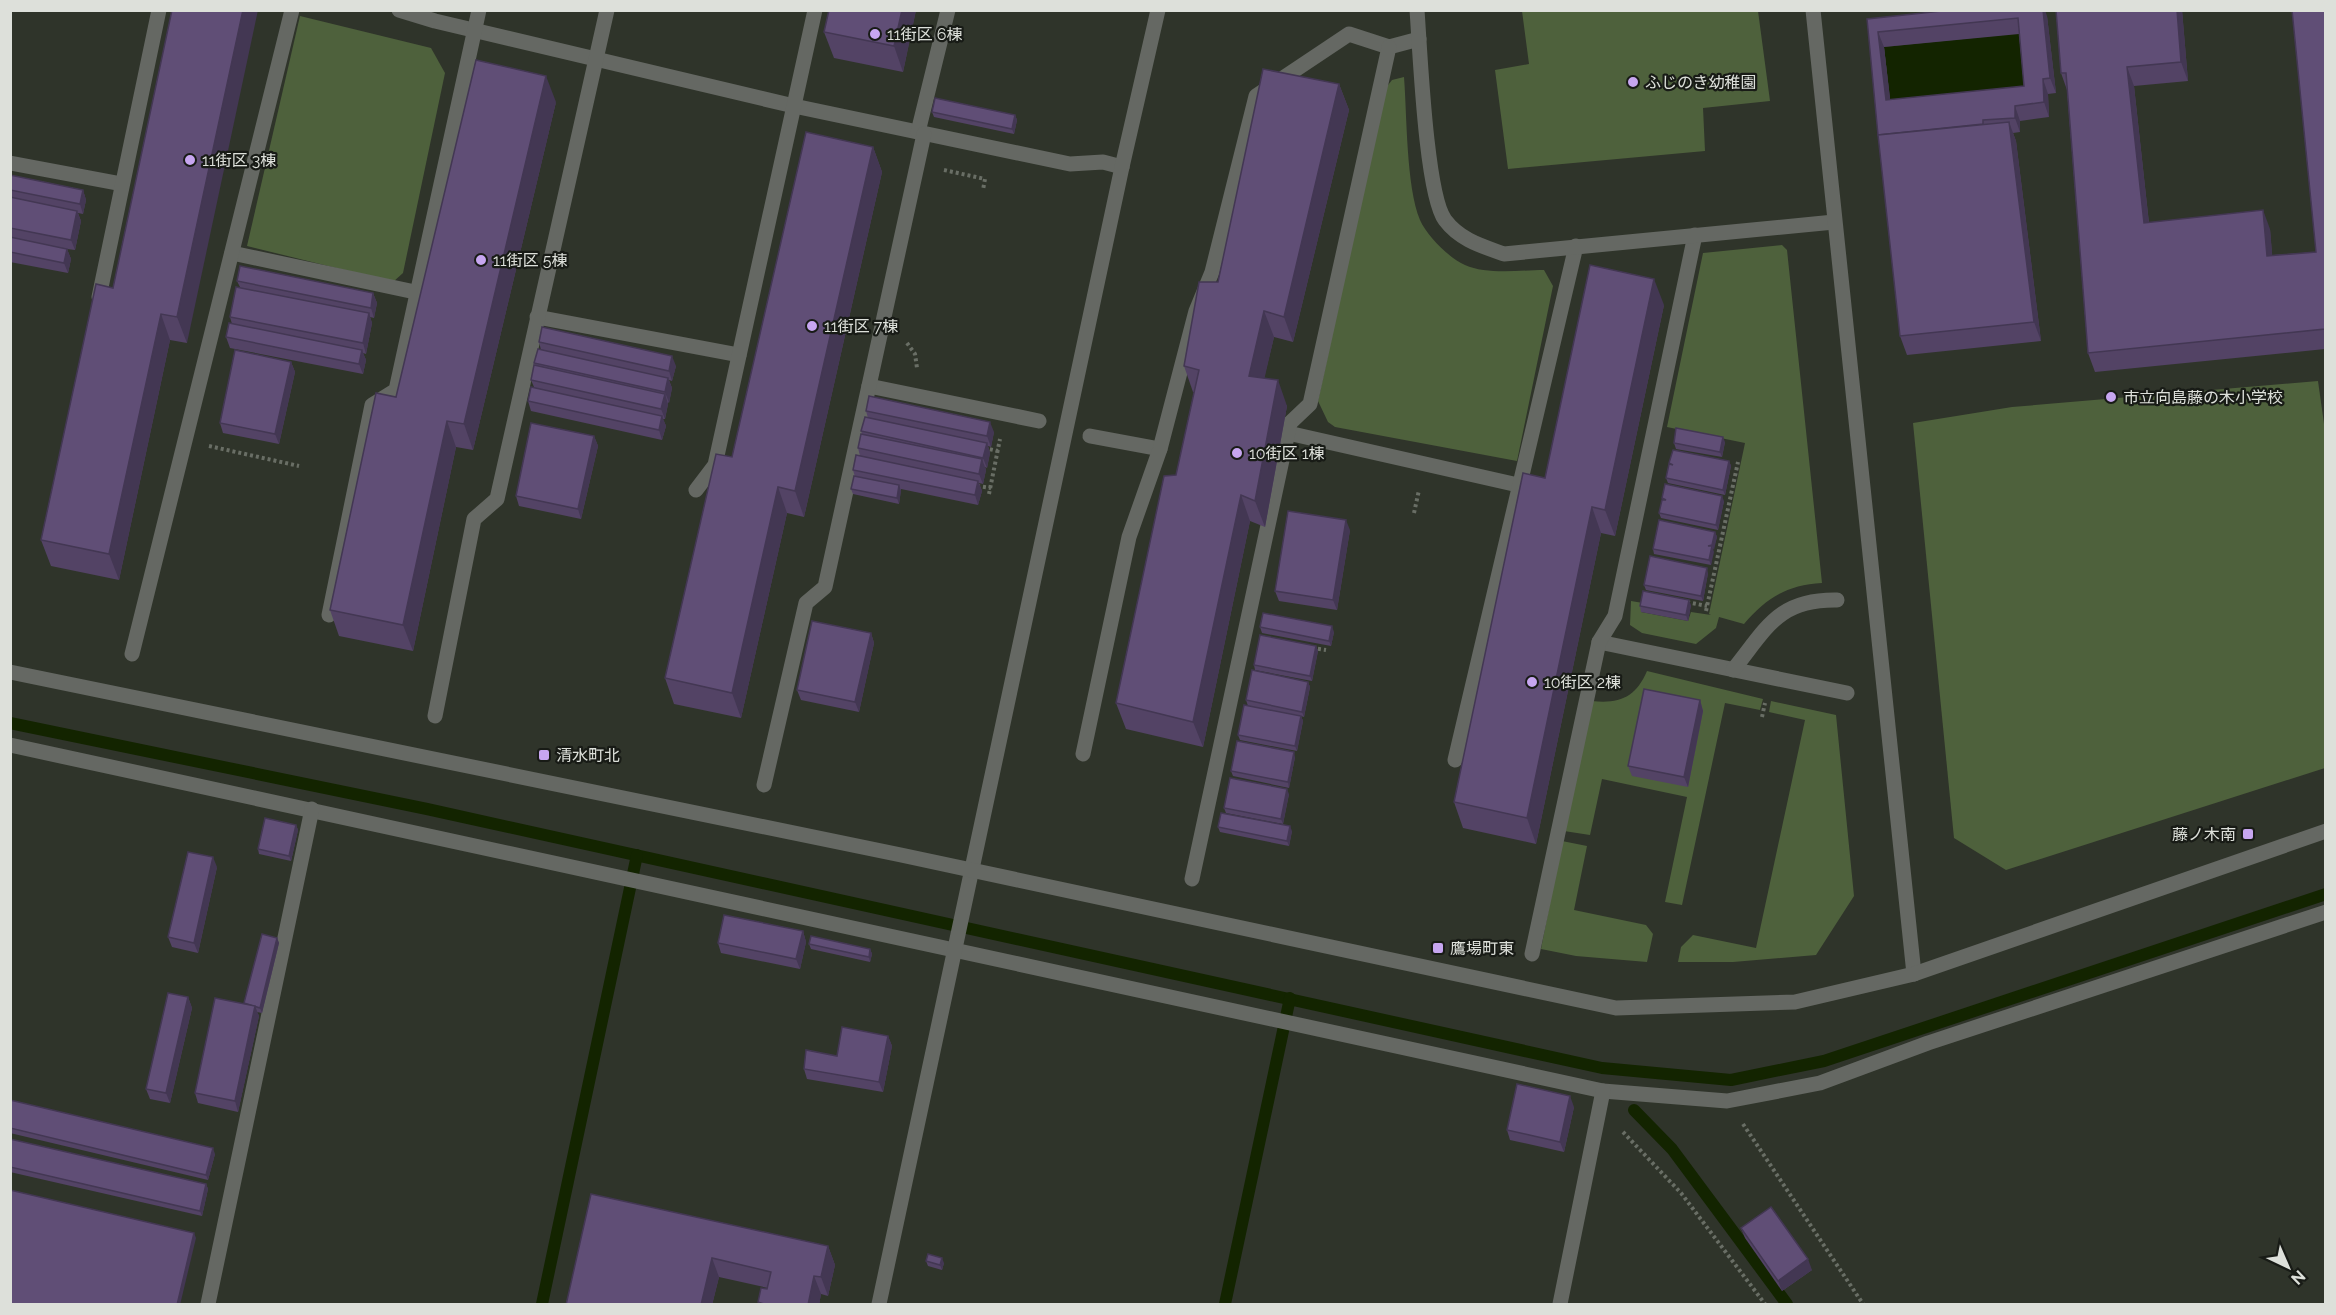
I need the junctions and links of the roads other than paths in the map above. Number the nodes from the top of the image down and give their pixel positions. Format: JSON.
{"nodes":[{"id":1,"x":159,"y":10,"type":"edge"},
{"id":2,"x":292,"y":10,"type":"edge"},
{"id":3,"x":399,"y":10,"type":"edge"},
{"id":4,"x":478,"y":10,"type":"edge"},
{"id":5,"x":607,"y":10,"type":"edge"},
{"id":6,"x":815,"y":10,"type":"edge"},
{"id":7,"x":948,"y":10,"type":"edge"},
{"id":8,"x":1158,"y":10,"type":"edge"},
{"id":9,"x":1417,"y":10,"type":"edge"},
{"id":10,"x":1813,"y":10,"type":"edge"},
{"id":11,"x":474,"y":31,"type":"junction"},
{"id":12,"x":1419,"y":39,"type":"junction"},
{"id":13,"x":1389,"y":47,"type":"junction"},
{"id":14,"x":595,"y":59,"type":"junction"},
{"id":15,"x":794,"y":106,"type":"junction"},
{"id":16,"x":921,"y":133,"type":"junction"},
{"id":17,"x":10,"y":163,"type":"edge"},
{"id":18,"x":1122,"y":167,"type":"junction"},
{"id":19,"x":122,"y":184,"type":"junction"},
{"id":20,"x":1834,"y":222,"type":"junction"},
{"id":21,"x":1695,"y":235,"type":"junction"},
{"id":22,"x":1576,"y":246,"type":"junction"},
{"id":23,"x":232,"y":253,"type":"junction"},
{"id":24,"x":415,"y":292,"type":"junction"},
{"id":25,"x":99,"y":297,"type":"edge"},
{"id":26,"x":537,"y":317,"type":"junction"},
{"id":27,"x":739,"y":356,"type":"junction"},
{"id":28,"x":869,"y":386,"type":"junction"},
{"id":29,"x":1040,"y":421,"type":"dead end"},
{"id":30,"x":1288,"y":433,"type":"junction"},
{"id":31,"x":1090,"y":436,"type":"dead end"},
{"id":32,"x":1160,"y":449,"type":"junction"},
{"id":33,"x":1518,"y":485,"type":"junction"},
{"id":34,"x":696,"y":490,"type":"dead end"},
{"id":35,"x":1837,"y":600,"type":"dead end"},
{"id":36,"x":329,"y":615,"type":"dead end"},
{"id":37,"x":1599,"y":642,"type":"junction"},
{"id":38,"x":132,"y":654,"type":"dead end"},
{"id":39,"x":1733,"y":670,"type":"junction"},
{"id":40,"x":10,"y":672,"type":"edge"},
{"id":41,"x":1847,"y":693,"type":"dead end"},
{"id":42,"x":435,"y":716,"type":"dead end"},
{"id":43,"x":12,"y":746,"type":"edge"},
{"id":44,"x":1083,"y":754,"type":"dead end"},
{"id":45,"x":1455,"y":760,"type":"dead end"},
{"id":46,"x":764,"y":785,"type":"dead end"},
{"id":47,"x":312,"y":809,"type":"junction"},
{"id":48,"x":2325,"y":831,"type":"edge"},
{"id":49,"x":971,"y":870,"type":"junction"},
{"id":50,"x":1192,"y":879,"type":"dead end"},
{"id":51,"x":2325,"y":912,"type":"edge"},
{"id":52,"x":956,"y":941,"type":"junction"},
{"id":53,"x":1532,"y":954,"type":"dead end"},
{"id":54,"x":1914,"y":974,"type":"junction"},
{"id":55,"x":1603,"y":1091,"type":"junction"},
{"id":56,"x":208,"y":1305,"type":"edge"},
{"id":57,"x":879,"y":1305,"type":"edge"},
{"id":58,"x":1560,"y":1305,"type":"edge"}],
"edges":[{"from":1,"to":19,"type":"street"},
{"from":2,"to":23,"type":"street"},
{"from":3,"to":11,"type":"street"},
{"from":4,"to":11,"type":"street"},
{"from":5,"to":14,"type":"street"},
{"from":6,"to":15,"type":"street"},
{"from":7,"to":16,"type":"street"},
{"from":8,"to":18,"type":"street"},
{"from":9,"to":12,"type":"street"},
{"from":10,"to":20,"type":"street"},
{"from":11,"to":14,"type":"street"},
{"from":11,"to":24,"type":"street"},
{"from":12,"to":13,"type":"street"},
{"from":12,"to":22,"type":"street"},
{"from":13,"to":30,"type":"street"},
{"from":13,"to":32,"type":"street"},
{"from":14,"to":15,"type":"street"},
{"from":14,"to":26,"type":"street"},
{"from":15,"to":16,"type":"street"},
{"from":15,"to":27,"type":"street"},
{"from":16,"to":18,"type":"street"},
{"from":16,"to":28,"type":"street"},
{"from":17,"to":19,"type":"street"},
{"from":18,"to":49,"type":"street"},
{"from":19,"to":25,"type":"street"},
{"from":20,"to":21,"type":"street"},
{"from":20,"to":54,"type":"street"},
{"from":21,"to":22,"type":"street"},
{"from":21,"to":37,"type":"street"},
{"from":22,"to":33,"type":"street"},
{"from":23,"to":24,"type":"street"},
{"from":23,"to":38,"type":"street"},
{"from":24,"to":36,"type":"street"},
{"from":26,"to":27,"type":"street"},
{"from":26,"to":42,"type":"street"},
{"from":27,"to":34,"type":"street"},
{"from":28,"to":29,"type":"street"},
{"from":28,"to":46,"type":"street"},
{"from":30,"to":33,"type":"street"},
{"from":30,"to":50,"type":"street"},
{"from":31,"to":32,"type":"street"},
{"from":32,"to":44,"type":"street"},
{"from":33,"to":45,"type":"street"},
{"from":35,"to":39,"type":"street"},
{"from":37,"to":39,"type":"street"},
{"from":37,"to":53,"type":"street"},
{"from":39,"to":41,"type":"street"},
{"from":40,"to":49,"type":"street"},
{"from":43,"to":47,"type":"street"},
{"from":47,"to":52,"type":"street"},
{"from":47,"to":56,"type":"street"},
{"from":48,"to":54,"type":"street"},
{"from":49,"to":52,"type":"street"},
{"from":49,"to":54,"type":"street"},
{"from":51,"to":55,"type":"street"},
{"from":52,"to":55,"type":"street"},
{"from":52,"to":57,"type":"street"},
{"from":55,"to":58,"type":"street"}]}
